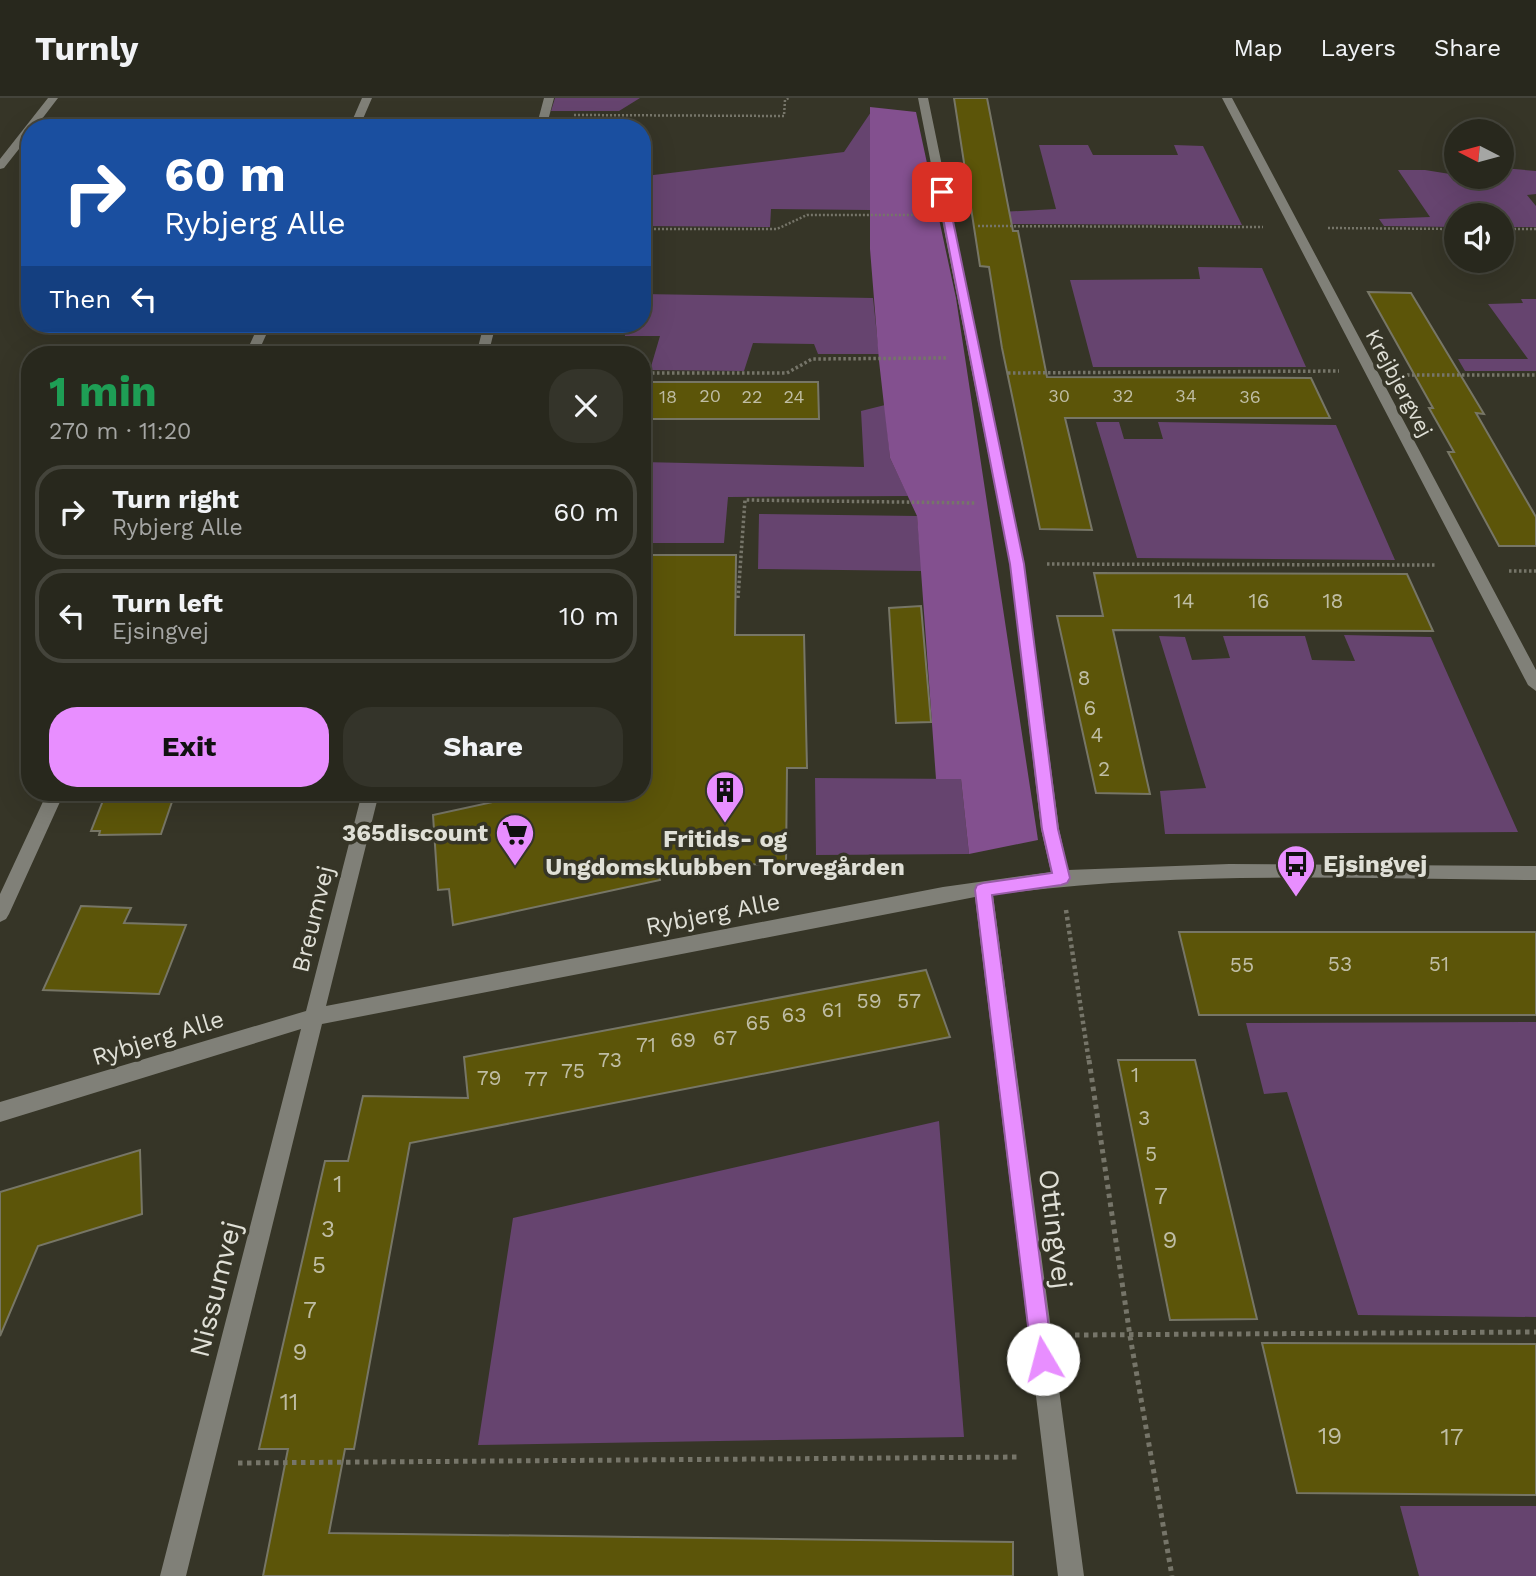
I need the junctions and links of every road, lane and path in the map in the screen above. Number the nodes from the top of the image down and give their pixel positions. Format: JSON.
{"nodes":[{"id":1,"x":53,"y":98,"type":"edge"},
{"id":2,"x":367,"y":98,"type":"edge"},
{"id":3,"x":549,"y":98,"type":"edge"},
{"id":4,"x":789,"y":98,"type":"edge"},
{"id":5,"x":923,"y":98,"type":"edge"},
{"id":6,"x":1227,"y":98,"type":"edge"},
{"id":7,"x":544,"y":116,"type":"junction"},
{"id":8,"x":37,"y":119,"type":"edge"},
{"id":9,"x":358,"y":119,"type":"edge"},
{"id":10,"x":543,"y":119,"type":"edge"},
{"id":11,"x":21,"y":139,"type":"edge"},
{"id":12,"x":0,"y":166,"type":"edge"},
{"id":13,"x":948,"y":221,"type":"junction"},
{"id":14,"x":1295,"y":227,"type":"junction"},
{"id":15,"x":651,"y":229,"type":"edge"},
{"id":16,"x":1444,"y":229,"type":"edge"},
{"id":17,"x":1514,"y":229,"type":"edge"},
{"id":18,"x":1536,"y":229,"type":"edge"},
{"id":19,"x":976,"y":358,"type":"junction"},
{"id":20,"x":651,"y":373,"type":"edge"},
{"id":21,"x":978,"y":373,"type":"junction"},
{"id":22,"x":1372,"y":373,"type":"junction"},
{"id":23,"x":1536,"y":375,"type":"edge"},
{"id":24,"x":1005,"y":503,"type":"junction"},
{"id":25,"x":1017,"y":564,"type":"junction"},
{"id":26,"x":1473,"y":565,"type":"junction"},
{"id":27,"x":738,"y":598,"type":"dead end"},
{"id":28,"x":1536,"y":685,"type":"edge"},
{"id":29,"x":51,"y":801,"type":"edge"},
{"id":30,"x":368,"y":801,"type":"edge"},
{"id":31,"x":1536,"y":873,"type":"edge"},
{"id":32,"x":1061,"y":878,"type":"junction"},
{"id":33,"x":983,"y":890,"type":"junction"},
{"id":34,"x":0,"y":914,"type":"edge"},
{"id":35,"x":313,"y":1017,"type":"junction"},
{"id":36,"x":0,"y":1112,"type":"edge"},
{"id":37,"x":1536,"y":1332,"type":"edge"},
{"id":38,"x":1040,"y":1334,"type":"junction"},
{"id":39,"x":1130,"y":1336,"type":"junction"},
{"id":40,"x":1056,"y":1456,"type":"junction"},
{"id":41,"x":202,"y":1464,"type":"junction"},
{"id":42,"x":173,"y":1576,"type":"edge"},
{"id":43,"x":1071,"y":1576,"type":"edge"},
{"id":44,"x":1172,"y":1576,"type":"edge"}],
"edges":[{"from":1,"to":8,"type":"street"},
{"from":2,"to":9,"type":"street"},
{"from":3,"to":7,"type":"street"},
{"from":4,"to":7,"type":"path"},
{"from":5,"to":13,"type":"street"},
{"from":6,"to":14,"type":"street","name":"Krejbjergvej"},
{"from":7,"to":10,"type":"street"},
{"from":11,"to":12,"type":"street"},
{"from":13,"to":14,"type":"path"},
{"from":13,"to":15,"type":"path"},
{"from":13,"to":19,"type":"street"},
{"from":14,"to":16,"type":"path"},
{"from":14,"to":22,"type":"street","name":"Krejbjergvej"},
{"from":17,"to":18,"type":"path"},
{"from":19,"to":20,"type":"path"},
{"from":19,"to":21,"type":"street"},
{"from":21,"to":22,"type":"path"},
{"from":21,"to":24,"type":"street"},
{"from":22,"to":23,"type":"path"},
{"from":22,"to":26,"type":"street","name":"Krejbjergvej"},
{"from":24,"to":25,"type":"street"},
{"from":24,"to":27,"type":"path"},
{"from":25,"to":26,"type":"path"},
{"from":25,"to":32,"type":"street"},
{"from":26,"to":28,"type":"street","name":"Krejbjergvej"},
{"from":29,"to":34,"type":"street"},
{"from":30,"to":35,"type":"street","name":"Breumvej"},
{"from":31,"to":32,"type":"street","name":"Rybjerg Alle"},
{"from":32,"to":33,"type":"street","name":"Rybjerg Alle"},
{"from":32,"to":39,"type":"path"},
{"from":33,"to":35,"type":"street","name":"Rybjerg Alle"},
{"from":33,"to":38,"type":"street","name":"Ottingvej"},
{"from":35,"to":36,"type":"street","name":"Rybjerg Alle"},
{"from":35,"to":41,"type":"street","name":"Nissumvej"},
{"from":37,"to":39,"type":"path"},
{"from":38,"to":39,"type":"path"},
{"from":38,"to":40,"type":"street","name":"Ottingvej"},
{"from":39,"to":44,"type":"path"},
{"from":40,"to":41,"type":"path"},
{"from":40,"to":43,"type":"street","name":"Ottingvej"},
{"from":41,"to":42,"type":"street","name":"Nissumvej"}]}
